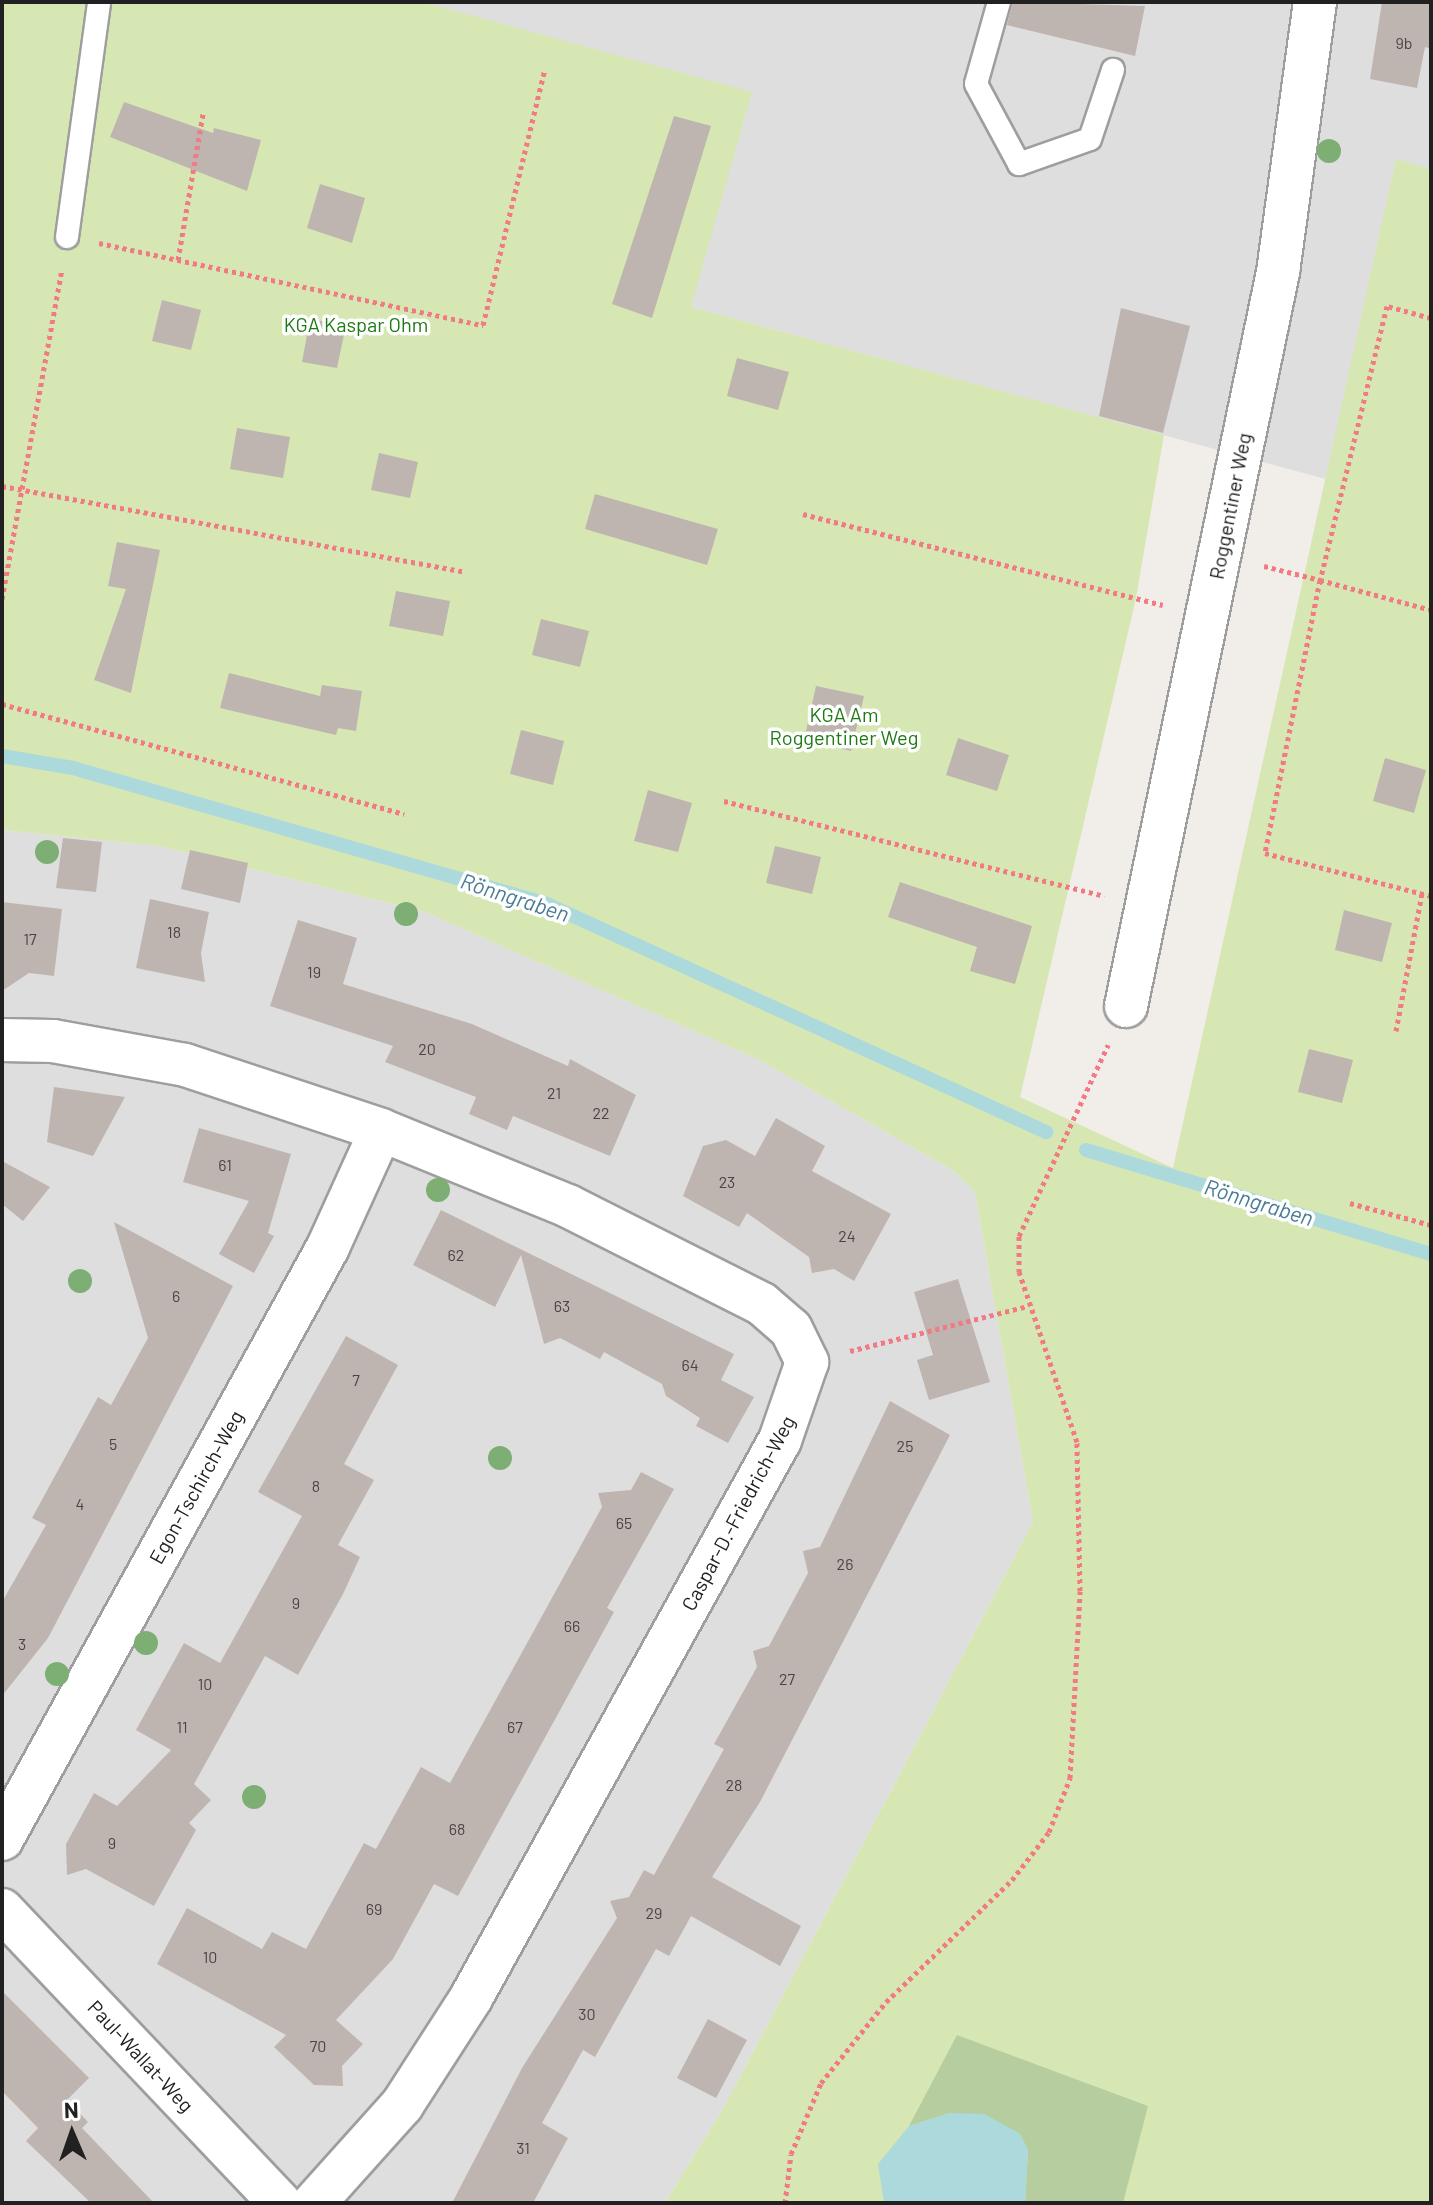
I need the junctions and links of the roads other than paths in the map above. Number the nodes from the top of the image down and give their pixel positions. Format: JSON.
{"nodes":[{"id":1,"x":99,"y":2,"type":"edge"},
{"id":2,"x":999,"y":2,"type":"edge"},
{"id":3,"x":1315,"y":2,"type":"edge"},
{"id":4,"x":1113,"y":70,"type":"dead end"},
{"id":5,"x":67,"y":237,"type":"road end"},
{"id":6,"x":1126,"y":1006,"type":"road end"},
{"id":7,"x":2,"y":1040,"type":"edge"},
{"id":8,"x":381,"y":1130,"type":"junction"},
{"id":9,"x":2,"y":1839,"type":"edge"},
{"id":10,"x":2,"y":1910,"type":"edge"},
{"id":11,"x":280,"y":2203,"type":"edge"},
{"id":12,"x":314,"y":2203,"type":"edge"}],
"edges":[{"from":1,"to":5,"type":"lane"},
{"from":2,"to":4,"type":"lane"},
{"from":3,"to":6,"type":"street","name":"Roggentiner Weg"},
{"from":7,"to":8,"type":"street"},
{"from":8,"to":9,"type":"street","name":"Egon-Tschirch-Weg"},
{"from":8,"to":12,"type":"street","name":"Caspar-D.-Friedrich-Weg"},
{"from":10,"to":11,"type":"street","name":"Paul-Wallat-Weg"}]}
